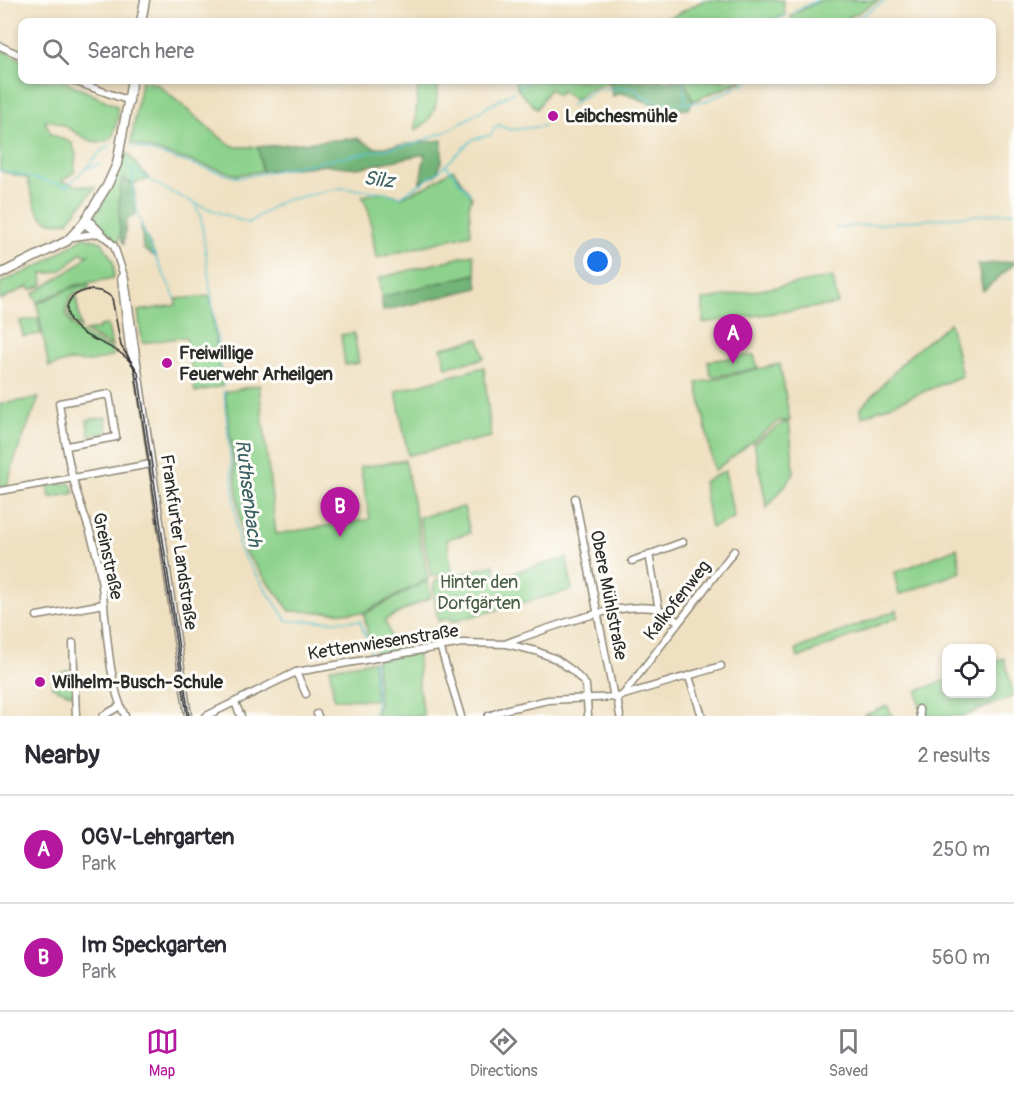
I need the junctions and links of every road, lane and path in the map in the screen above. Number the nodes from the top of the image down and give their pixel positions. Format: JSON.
{"nodes":[{"id":1,"x":145,"y":0,"type":"edge"},
{"id":2,"x":142,"y":18,"type":"edge"},
{"id":3,"x":0,"y":46,"type":"edge"},
{"id":4,"x":18,"y":54,"type":"edge"},
{"id":5,"x":82,"y":84,"type":"edge"},
{"id":6,"x":132,"y":84,"type":"edge"},
{"id":7,"x":130,"y":101,"type":"junction"},
{"id":8,"x":86,"y":217,"type":"junction"},
{"id":9,"x":99,"y":234,"type":"junction"},
{"id":10,"x":70,"y":238,"type":"junction"},
{"id":11,"x":108,"y":239,"type":"junction"},
{"id":12,"x":56,"y":245,"type":"junction"},
{"id":13,"x":0,"y":274,"type":"edge"},
{"id":14,"x":67,"y":446,"type":"junction"},
{"id":15,"x":151,"y":464,"type":"junction"},
{"id":16,"x":72,"y":476,"type":"junction"},
{"id":17,"x":0,"y":491,"type":"edge"},
{"id":18,"x":575,"y":498,"type":"dead end"},
{"id":19,"x":683,"y":543,"type":"dead end"},
{"id":20,"x":734,"y":551,"type":"dead end"},
{"id":21,"x":649,"y":555,"type":"junction"},
{"id":22,"x":632,"y":561,"type":"dead end"},
{"id":23,"x":104,"y":604,"type":"junction"},
{"id":24,"x":659,"y":610,"type":"junction"},
{"id":25,"x":597,"y":615,"type":"junction"},
{"id":26,"x":37,"y":616,"type":"dead end"},
{"id":27,"x":678,"y":621,"type":"junction"},
{"id":28,"x":73,"y":643,"type":"dead end"},
{"id":29,"x":506,"y":644,"type":"junction"},
{"id":30,"x":440,"y":646,"type":"junction"},
{"id":31,"x":721,"y":666,"type":"dead end"},
{"id":32,"x":296,"y":672,"type":"junction"},
{"id":33,"x":688,"y":677,"type":"junction"},
{"id":34,"x":306,"y":694,"type":"dead end"},
{"id":35,"x":617,"y":697,"type":"junction"},
{"id":36,"x":586,"y":698,"type":"junction"},
{"id":37,"x":235,"y":702,"type":"junction"},
{"id":38,"x":120,"y":706,"type":"junction"},
{"id":39,"x":76,"y":716,"type":"edge"},
{"id":40,"x":102,"y":716,"type":"edge"},
{"id":41,"x":125,"y":716,"type":"edge"},
{"id":42,"x":188,"y":716,"type":"edge"},
{"id":43,"x":206,"y":716,"type":"edge"},
{"id":44,"x":241,"y":716,"type":"edge"},
{"id":45,"x":461,"y":716,"type":"edge"},
{"id":46,"x":488,"y":716,"type":"edge"},
{"id":47,"x":588,"y":716,"type":"edge"},
{"id":48,"x":620,"y":716,"type":"edge"},
{"id":49,"x":702,"y":716,"type":"edge"}],
"edges":[{"from":1,"to":2,"type":"main road"},
{"from":3,"to":4,"type":"street"},
{"from":5,"to":7,"type":"street"},
{"from":6,"to":7,"type":"main road"},
{"from":7,"to":8,"type":"main road"},
{"from":8,"to":9,"type":"street","name":"Frankfurter Landstraße"},
{"from":8,"to":10,"type":"main road"},
{"from":8,"to":11,"type":"street","name":"Frankfurter Landstraße"},
{"from":8,"to":12,"type":"main road"},
{"from":9,"to":10,"type":"street"},
{"from":9,"to":11,"type":"street","name":"Frankfurter Landstraße"},
{"from":10,"to":12,"type":"main road"},
{"from":11,"to":15,"type":"street","name":"Frankfurter Landstraße"},
{"from":12,"to":13,"type":"main road"},
{"from":14,"to":14,"type":"street","name":"Greinstraße"},
{"from":14,"to":16,"type":"street","name":"Greinstraße"},
{"from":15,"to":16,"type":"street"},
{"from":15,"to":42,"type":"street","name":"Frankfurter Landstraße"},
{"from":16,"to":17,"type":"street"},
{"from":16,"to":23,"type":"street","name":"Greinstraße"},
{"from":18,"to":25,"type":"street","name":"Obere Mühlstraße"},
{"from":19,"to":21,"type":"street"},
{"from":20,"to":27,"type":"street","name":"Kalkofenweg"},
{"from":21,"to":22,"type":"street"},
{"from":21,"to":24,"type":"street"},
{"from":23,"to":26,"type":"street"},
{"from":23,"to":38,"type":"street","name":"Greinstraße"},
{"from":24,"to":25,"type":"street"},
{"from":24,"to":27,"type":"street"},
{"from":25,"to":29,"type":"street"},
{"from":25,"to":35,"type":"street","name":"Obere Mühlstraße"},
{"from":27,"to":35,"type":"street","name":"Kalkofenweg"},
{"from":28,"to":39,"type":"street"},
{"from":29,"to":30,"type":"street","name":"Kettenwiesenstraße"},
{"from":29,"to":36,"type":"street","name":"Kettenwiesenstraße"},
{"from":30,"to":32,"type":"street","name":"Kettenwiesenstraße"},
{"from":30,"to":45,"type":"street"},
{"from":31,"to":33,"type":"street"},
{"from":32,"to":34,"type":"street"},
{"from":32,"to":37,"type":"street","name":"Kettenwiesenstraße"},
{"from":33,"to":35,"type":"street"},
{"from":33,"to":49,"type":"street"},
{"from":35,"to":36,"type":"street"},
{"from":35,"to":48,"type":"street","name":"Obere Mühlstraße"},
{"from":36,"to":46,"type":"street"},
{"from":36,"to":47,"type":"street","name":"Kettenwiesenstraße"},
{"from":37,"to":43,"type":"street","name":"Kettenwiesenstraße"},
{"from":37,"to":44,"type":"street"},
{"from":38,"to":40,"type":"street"},
{"from":38,"to":41,"type":"street","name":"Greinstraße"}]}
